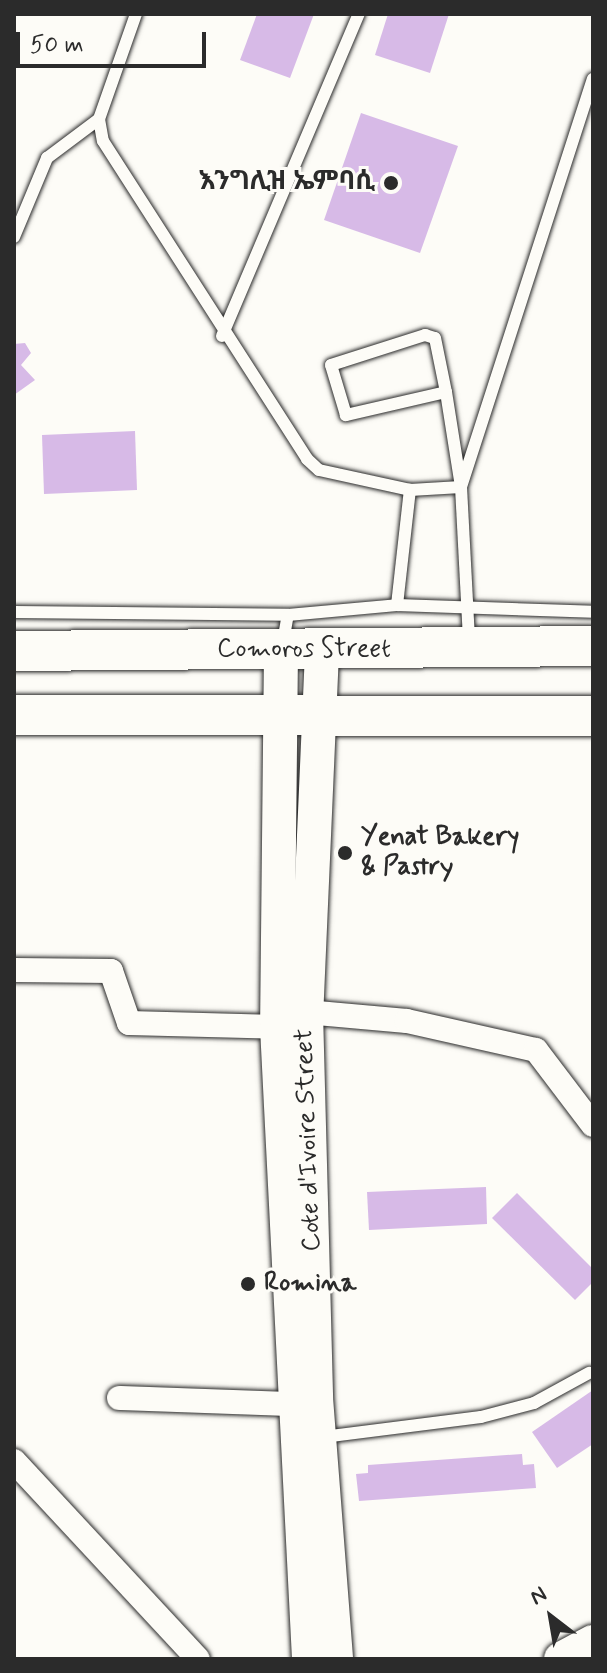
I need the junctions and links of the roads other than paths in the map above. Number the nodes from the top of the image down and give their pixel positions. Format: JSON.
{"nodes":[{"id":1,"x":136,"y":14,"type":"edge"},
{"id":2,"x":359,"y":14,"type":"edge"},
{"id":3,"x":593,"y":79,"type":"edge"},
{"id":4,"x":99,"y":119,"type":"junction"},
{"id":5,"x":14,"y":237,"type":"edge"},
{"id":6,"x":222,"y":336,"type":"junction"},
{"id":7,"x":446,"y":392,"type":"junction"},
{"id":8,"x":461,"y":487,"type":"junction"},
{"id":9,"x":410,"y":490,"type":"junction"},
{"id":10,"x":397,"y":605,"type":"junction"},
{"id":11,"x":470,"y":608,"type":"junction"},
{"id":12,"x":14,"y":612,"type":"edge"},
{"id":13,"x":593,"y":612,"type":"edge"},
{"id":14,"x":285,"y":633,"type":"junction"},
{"id":15,"x":593,"y":646,"type":"edge"},
{"id":16,"x":469,"y":648,"type":"junction"},
{"id":17,"x":14,"y":651,"type":"edge"},
{"id":18,"x":322,"y":652,"type":"junction"},
{"id":19,"x":14,"y":715,"type":"edge"},
{"id":20,"x":593,"y":716,"type":"edge"},
{"id":21,"x":316,"y":717,"type":"junction"},
{"id":22,"x":277,"y":718,"type":"junction"},
{"id":23,"x":14,"y":970,"type":"edge"},
{"id":24,"x":291,"y":1020,"type":"junction"},
{"id":25,"x":593,"y":1125,"type":"edge"},
{"id":26,"x":589,"y":1373,"type":"dead end"},
{"id":27,"x":119,"y":1398,"type":"dead end"},
{"id":28,"x":291,"y":1404,"type":"junction"},
{"id":29,"x":320,"y":1437,"type":"junction"},
{"id":30,"x":14,"y":1461,"type":"edge"},
{"id":31,"x":593,"y":1642,"type":"edge"},
{"id":32,"x":198,"y":1659,"type":"edge"},
{"id":33,"x":309,"y":1659,"type":"edge"},
{"id":34,"x":336,"y":1659,"type":"edge"},
{"id":35,"x":563,"y":1659,"type":"edge"}],
"edges":[{"from":1,"to":4,"type":"lane"},
{"from":2,"to":6,"type":"lane"},
{"from":3,"to":8,"type":"lane"},
{"from":4,"to":5,"type":"lane"},
{"from":4,"to":6,"type":"lane"},
{"from":6,"to":9,"type":"lane"},
{"from":7,"to":7,"type":"lane"},
{"from":7,"to":8,"type":"lane"},
{"from":8,"to":9,"type":"lane"},
{"from":8,"to":11,"type":"lane"},
{"from":9,"to":10,"type":"lane"},
{"from":10,"to":11,"type":"lane"},
{"from":10,"to":14,"type":"lane"},
{"from":11,"to":13,"type":"lane"},
{"from":11,"to":16,"type":"lane"},
{"from":12,"to":14,"type":"lane"},
{"from":14,"to":17,"type":"main road","name":"Comoros Street"},
{"from":14,"to":18,"type":"main road","name":"Comoros Street"},
{"from":14,"to":22,"type":"main road","name":"Cote d'Ivoire Street"},
{"from":15,"to":16,"type":"main road","name":"Comoros Street"},
{"from":16,"to":18,"type":"main road","name":"Comoros Street"},
{"from":18,"to":21,"type":"main road","name":"Cote d'Ivoire Street"},
{"from":19,"to":22,"type":"main road"},
{"from":20,"to":21,"type":"main road"},
{"from":21,"to":22,"type":"main road"},
{"from":21,"to":24,"type":"main road","name":"Cote d'Ivoire Street"},
{"from":22,"to":24,"type":"main road","name":"Cote d'Ivoire Street"},
{"from":23,"to":24,"type":"street"},
{"from":24,"to":25,"type":"street"},
{"from":24,"to":28,"type":"main road","name":"Cote d'Ivoire Street"},
{"from":24,"to":29,"type":"main road","name":"Cote d'Ivoire Street"},
{"from":26,"to":29,"type":"lane"},
{"from":27,"to":28,"type":"street"},
{"from":28,"to":33,"type":"main road","name":"Cote d'Ivoire Street"},
{"from":29,"to":34,"type":"main road","name":"Cote d'Ivoire Street"},
{"from":30,"to":32,"type":"street"},
{"from":31,"to":35,"type":"main road"}]}
